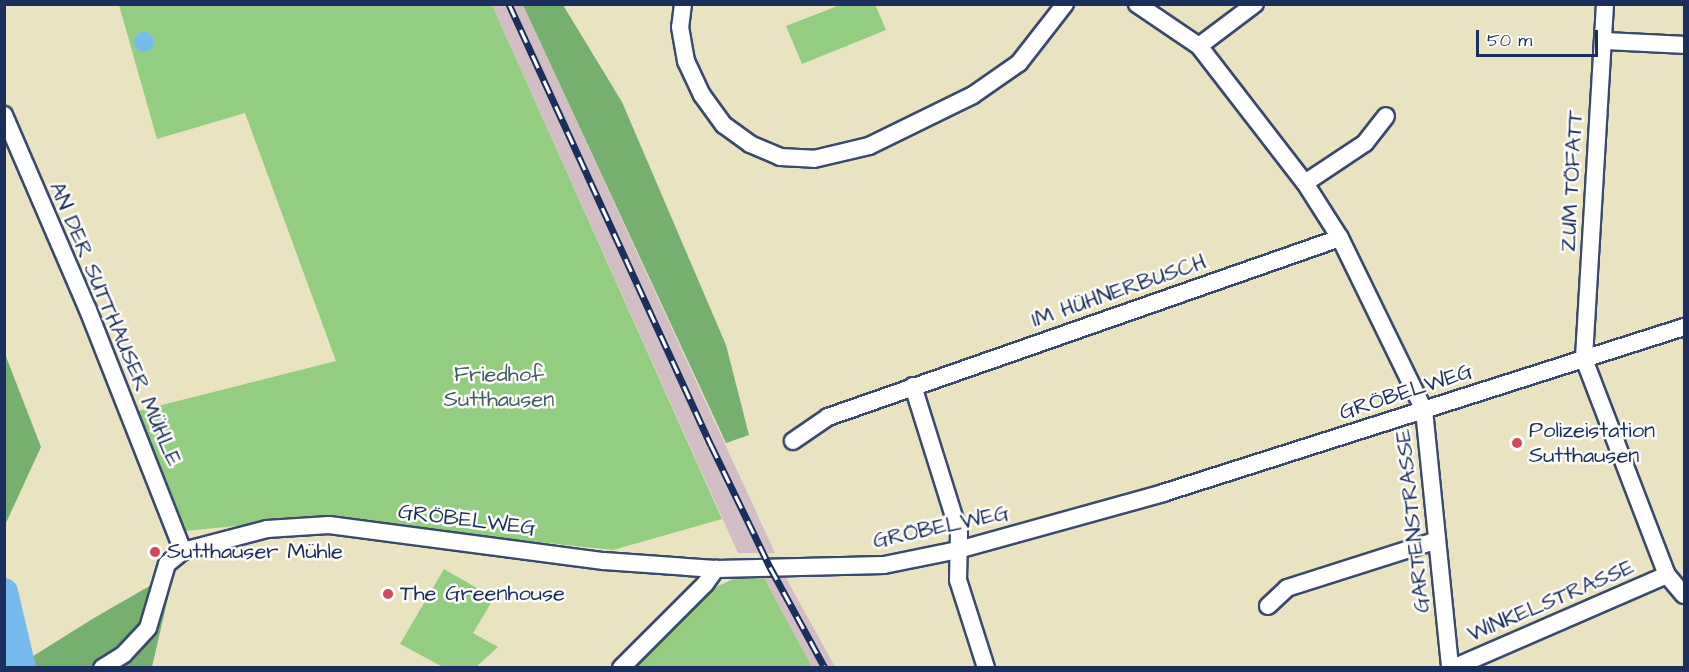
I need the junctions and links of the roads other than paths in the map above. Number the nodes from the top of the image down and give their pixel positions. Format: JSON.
{"nodes":[{"id":1,"x":683,"y":4,"type":"edge"},
{"id":2,"x":1065,"y":4,"type":"edge"},
{"id":3,"x":1137,"y":4,"type":"edge"},
{"id":4,"x":1256,"y":4,"type":"edge"},
{"id":5,"x":1605,"y":4,"type":"edge"},
{"id":6,"x":1603,"y":41,"type":"junction"},
{"id":7,"x":1684,"y":45,"type":"edge"},
{"id":8,"x":1199,"y":46,"type":"junction"},
{"id":9,"x":4,"y":115,"type":"edge"},
{"id":10,"x":1386,"y":116,"type":"dead end"},
{"id":11,"x":1305,"y":183,"type":"junction"},
{"id":12,"x":1340,"y":238,"type":"junction"},
{"id":13,"x":1684,"y":327,"type":"edge"},
{"id":14,"x":1584,"y":359,"type":"junction"},
{"id":15,"x":913,"y":386,"type":"junction"},
{"id":16,"x":1424,"y":410,"type":"junction"},
{"id":17,"x":793,"y":441,"type":"dead end"},
{"id":18,"x":1437,"y":540,"type":"junction"},
{"id":19,"x":958,"y":550,"type":"junction"},
{"id":20,"x":183,"y":551,"type":"junction"},
{"id":21,"x":716,"y":569,"type":"junction"},
{"id":22,"x":1667,"y":575,"type":"junction"},
{"id":23,"x":1684,"y":595,"type":"edge"},
{"id":24,"x":1268,"y":606,"type":"dead end"},
{"id":25,"x":102,"y":668,"type":"edge"},
{"id":26,"x":621,"y":668,"type":"edge"},
{"id":27,"x":986,"y":668,"type":"edge"},
{"id":28,"x":1452,"y":668,"type":"edge"}],
"edges":[{"from":1,"to":2,"type":"street"},
{"from":3,"to":8,"type":"street","name":"GARTENSTRASSE"},
{"from":4,"to":8,"type":"street"},
{"from":5,"to":6,"type":"street","name":"ZUM TÖFATT"},
{"from":6,"to":7,"type":"street"},
{"from":6,"to":14,"type":"street","name":"ZUM TÖFATT"},
{"from":8,"to":11,"type":"street","name":"GARTENSTRASSE"},
{"from":9,"to":20,"type":"street","name":"AN DER SUTTHAUSER MÜHLE"},
{"from":10,"to":11,"type":"street"},
{"from":11,"to":12,"type":"street","name":"GARTENSTRASSE"},
{"from":12,"to":15,"type":"street","name":"IM HÜHNERBUSCH"},
{"from":12,"to":16,"type":"street","name":"GARTENSTRASSE"},
{"from":13,"to":14,"type":"street","name":"GRÖBELWEG"},
{"from":14,"to":16,"type":"street","name":"GRÖBELWEG"},
{"from":14,"to":22,"type":"street"},
{"from":15,"to":17,"type":"street","name":"IM HÜHNERBUSCH"},
{"from":15,"to":19,"type":"street"},
{"from":16,"to":18,"type":"street","name":"GARTENSTRASSE"},
{"from":16,"to":19,"type":"street","name":"GRÖBELWEG"},
{"from":18,"to":24,"type":"street"},
{"from":18,"to":28,"type":"street","name":"GARTENSTRASSE"},
{"from":19,"to":21,"type":"street","name":"GRÖBELWEG"},
{"from":19,"to":27,"type":"street"},
{"from":20,"to":21,"type":"street","name":"GRÖBELWEG"},
{"from":20,"to":25,"type":"street"},
{"from":21,"to":26,"type":"street"},
{"from":22,"to":23,"type":"street"},
{"from":22,"to":28,"type":"street","name":"WINKELSTRASSE"}]}
